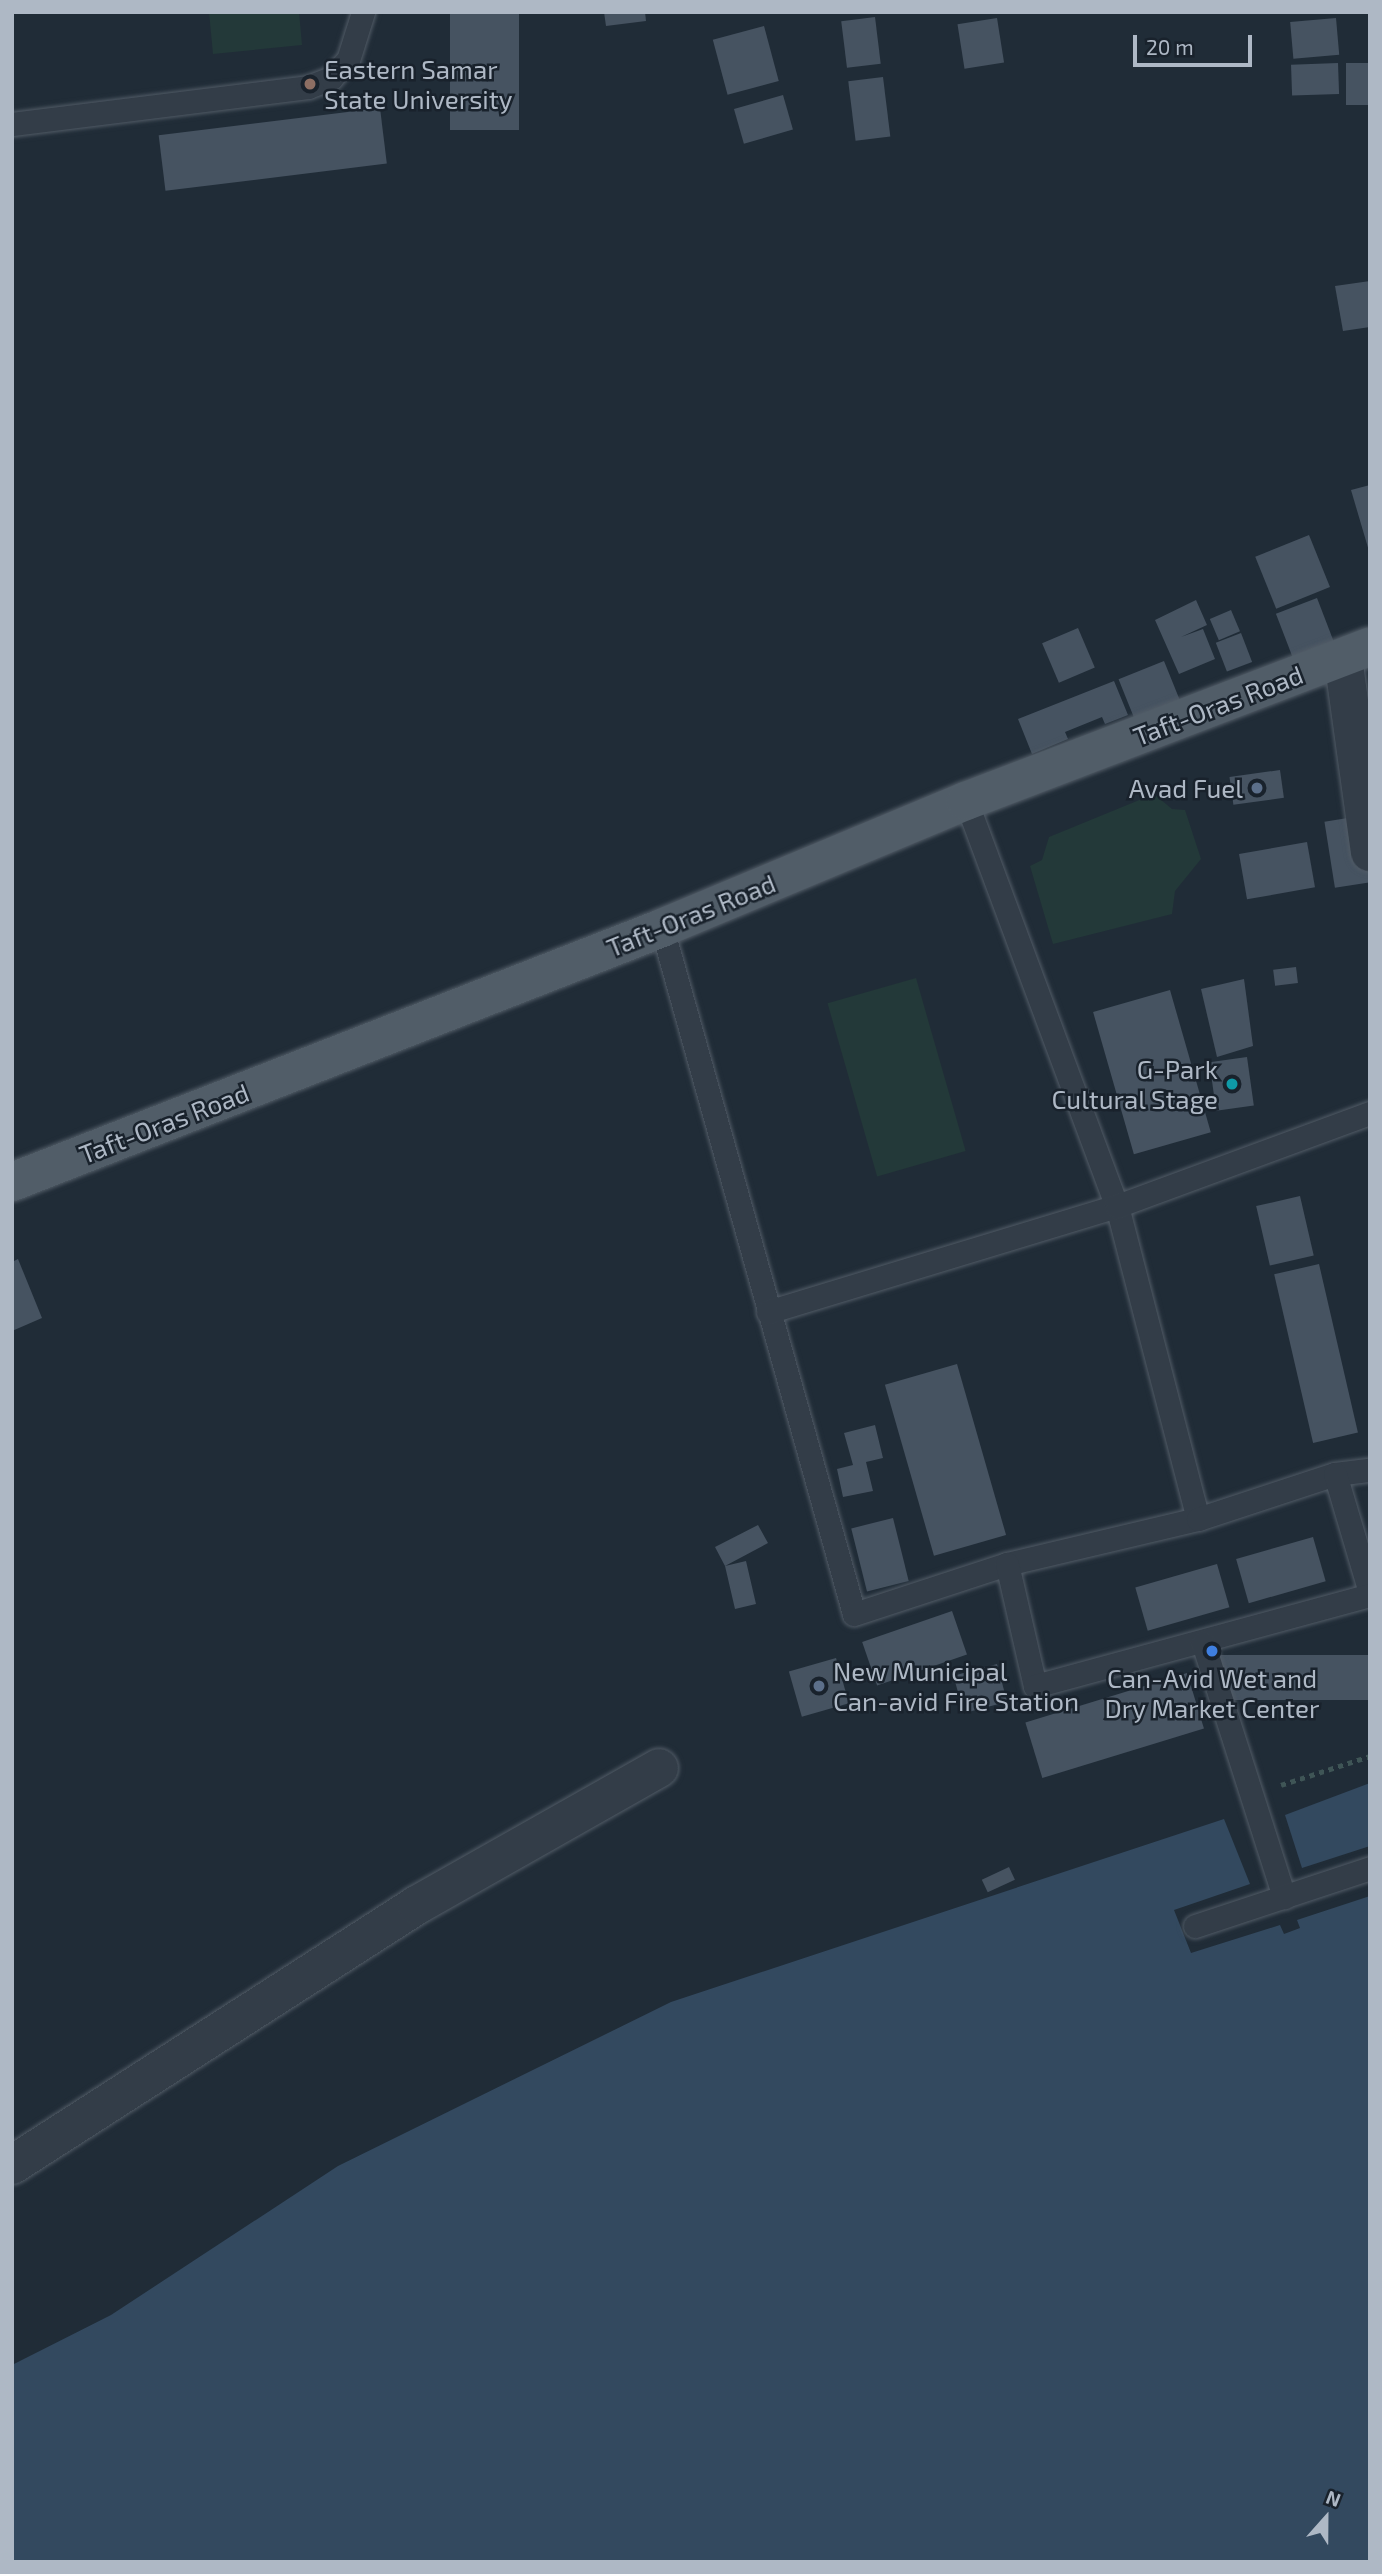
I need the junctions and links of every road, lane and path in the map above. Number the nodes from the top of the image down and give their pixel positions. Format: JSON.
{"nodes":[{"id":1,"x":363,"y":12,"type":"edge"},
{"id":2,"x":12,"y":124,"type":"edge"},
{"id":3,"x":1356,"y":652,"type":"edge"},
{"id":4,"x":965,"y":801,"type":"junction"},
{"id":5,"x":1370,"y":852,"type":"edge"},
{"id":6,"x":662,"y":928,"type":"junction"},
{"id":7,"x":1370,"y":1113,"type":"edge"},
{"id":8,"x":12,"y":1182,"type":"edge"},
{"id":9,"x":1117,"y":1206,"type":"junction"},
{"id":10,"x":768,"y":1312,"type":"junction"},
{"id":11,"x":1370,"y":1470,"type":"edge"},
{"id":12,"x":1335,"y":1474,"type":"junction"},
{"id":13,"x":1198,"y":1519,"type":"junction"},
{"id":14,"x":1007,"y":1564,"type":"junction"},
{"id":15,"x":1370,"y":1593,"type":"edge"},
{"id":16,"x":1203,"y":1643,"type":"junction"},
{"id":17,"x":1370,"y":1756,"type":"edge"},
{"id":18,"x":659,"y":1769,"type":"dead end"},
{"id":19,"x":1252,"y":1794,"type":"junction"},
{"id":20,"x":1370,"y":1868,"type":"edge"},
{"id":21,"x":1284,"y":1897,"type":"junction"},
{"id":22,"x":1195,"y":1926,"type":"dead end"},
{"id":23,"x":12,"y":2165,"type":"edge"}],
"edges":[{"from":1,"to":2,"type":"lane"},
{"from":3,"to":4,"type":"main road","name":"Taft-Oras Road"},
{"from":3,"to":5,"type":"street"},
{"from":4,"to":6,"type":"main road","name":"Taft-Oras Road"},
{"from":4,"to":9,"type":"lane"},
{"from":6,"to":8,"type":"main road","name":"Taft-Oras Road"},
{"from":6,"to":10,"type":"lane"},
{"from":7,"to":9,"type":"lane"},
{"from":9,"to":10,"type":"lane"},
{"from":9,"to":13,"type":"lane"},
{"from":10,"to":14,"type":"lane"},
{"from":11,"to":12,"type":"lane"},
{"from":12,"to":13,"type":"lane"},
{"from":12,"to":15,"type":"lane"},
{"from":13,"to":14,"type":"lane"},
{"from":14,"to":16,"type":"lane"},
{"from":15,"to":16,"type":"lane"},
{"from":16,"to":19,"type":"lane"},
{"from":17,"to":19,"type":"path"},
{"from":18,"to":23,"type":"street"},
{"from":19,"to":21,"type":"lane"},
{"from":20,"to":21,"type":"lane"},
{"from":21,"to":22,"type":"lane"}]}
